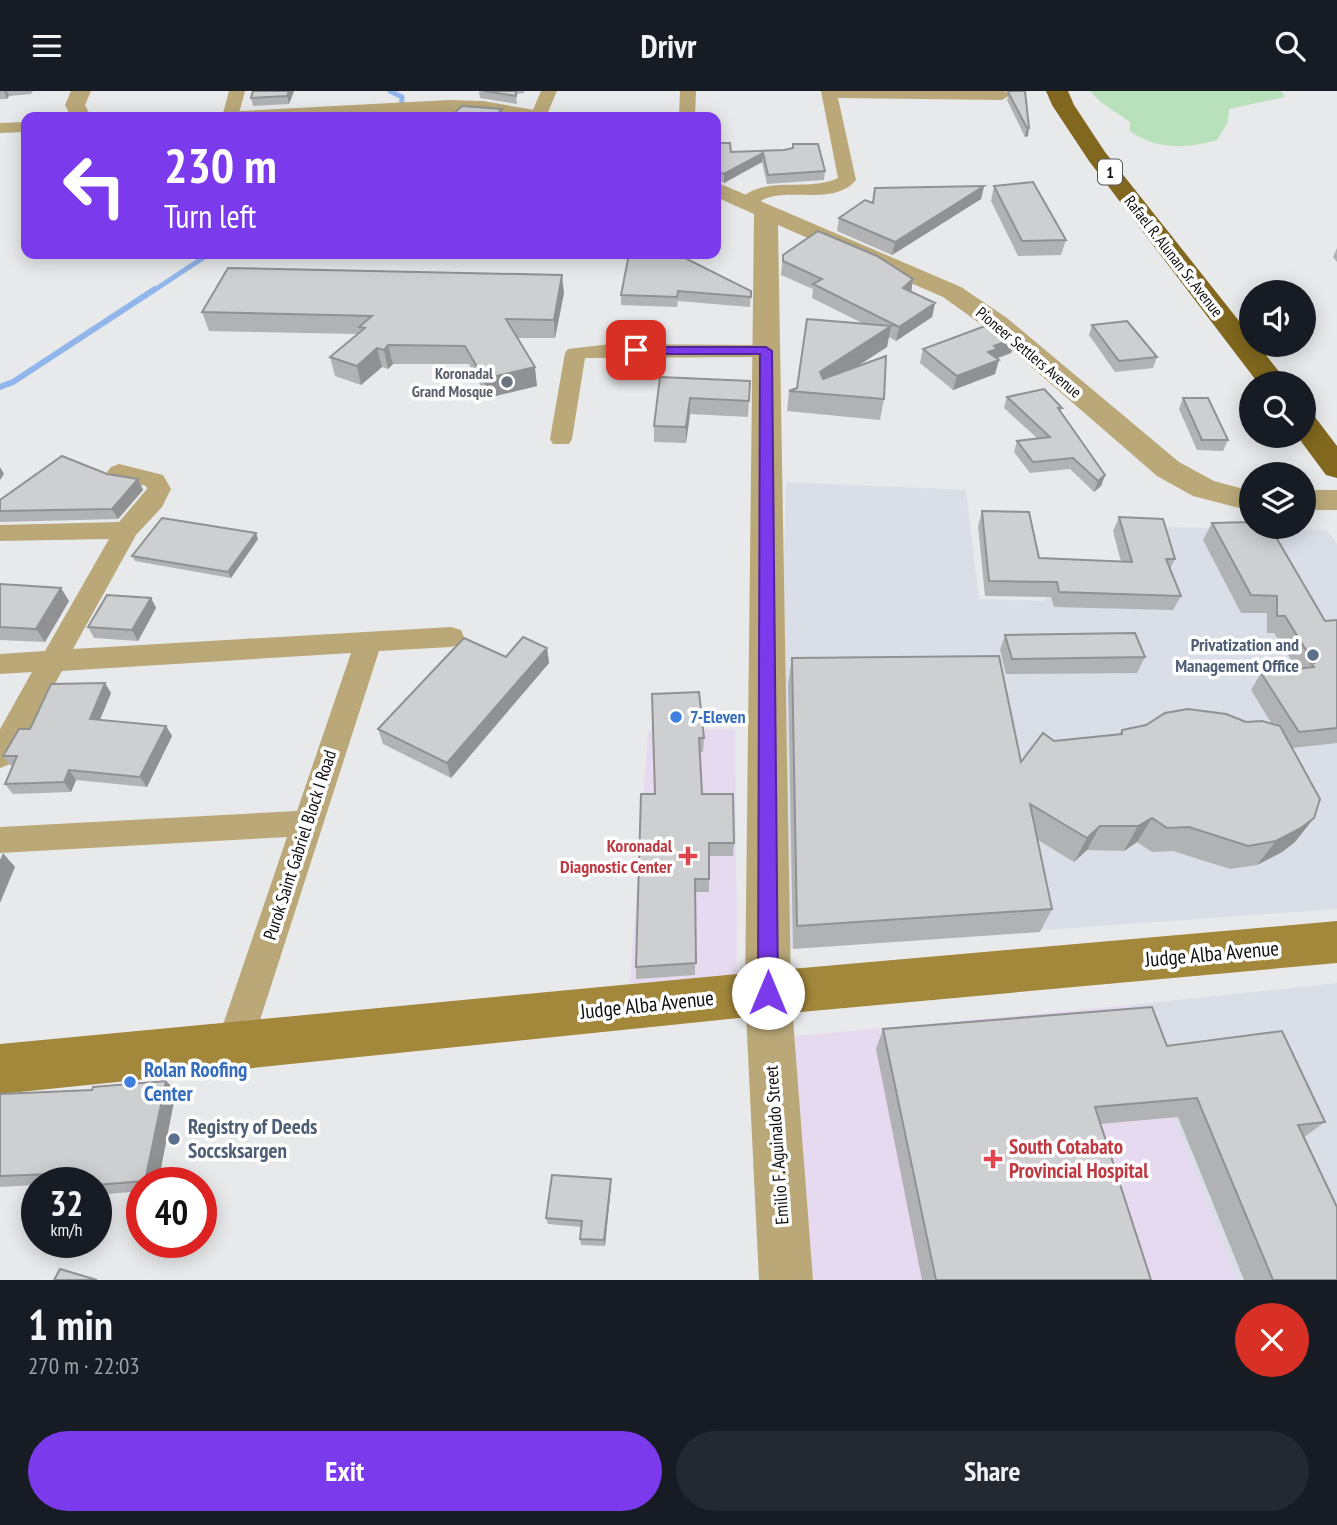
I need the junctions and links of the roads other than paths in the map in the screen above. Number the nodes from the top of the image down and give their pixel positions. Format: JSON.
{"nodes":[{"id":1,"x":81,"y":91,"type":"edge"},
{"id":2,"x":237,"y":91,"type":"edge"},
{"id":3,"x":549,"y":91,"type":"edge"},
{"id":4,"x":688,"y":91,"type":"edge"},
{"id":5,"x":1057,"y":91,"type":"edge"},
{"id":6,"x":829,"y":92,"type":"edge"},
{"id":7,"x":1002,"y":95,"type":"dead end"},
{"id":8,"x":79,"y":112,"type":"edge"},
{"id":9,"x":231,"y":112,"type":"edge"},
{"id":10,"x":322,"y":112,"type":"edge"},
{"id":11,"x":511,"y":112,"type":"edge"},
{"id":12,"x":541,"y":112,"type":"edge"},
{"id":13,"x":687,"y":112,"type":"edge"},
{"id":14,"x":21,"y":127,"type":"edge"},
{"id":15,"x":0,"y":128,"type":"edge"},
{"id":16,"x":721,"y":191,"type":"edge"},
{"id":17,"x":756,"y":207,"type":"junction"},
{"id":18,"x":766,"y":351,"type":"junction"},
{"id":19,"x":1264,"y":371,"type":"edge"},
{"id":20,"x":561,"y":439,"type":"dead end"},
{"id":21,"x":1316,"y":440,"type":"edge"},
{"id":22,"x":1337,"y":468,"type":"edge"},
{"id":23,"x":119,"y":472,"type":"dead end"},
{"id":24,"x":1239,"y":499,"type":"edge"},
{"id":25,"x":1337,"y":500,"type":"edge"},
{"id":26,"x":1316,"y":501,"type":"edge"},
{"id":27,"x":126,"y":530,"type":"junction"},
{"id":28,"x":0,"y":533,"type":"edge"},
{"id":29,"x":451,"y":637,"type":"dead end"},
{"id":30,"x":368,"y":642,"type":"junction"},
{"id":31,"x":53,"y":662,"type":"junction"},
{"id":32,"x":0,"y":664,"type":"edge"},
{"id":33,"x":0,"y":756,"type":"edge"},
{"id":34,"x":308,"y":823,"type":"junction"},
{"id":35,"x":0,"y":840,"type":"edge"},
{"id":36,"x":1337,"y":942,"type":"edge"},
{"id":37,"x":768,"y":993,"type":"junction"},
{"id":38,"x":233,"y":1048,"type":"junction"},
{"id":39,"x":0,"y":1069,"type":"edge"},
{"id":40,"x":786,"y":1280,"type":"edge"}],
"edges":[{"from":1,"to":8,"type":"street"},
{"from":2,"to":9,"type":"street"},
{"from":3,"to":12,"type":"street"},
{"from":4,"to":13,"type":"street"},
{"from":5,"to":19,"type":"highway","name":"Rafael R. Alunan Sr. Avenue","number":"1"},
{"from":6,"to":7,"type":"street"},
{"from":6,"to":17,"type":"street"},
{"from":10,"to":11,"type":"street"},
{"from":14,"to":15,"type":"street"},
{"from":16,"to":17,"type":"street","name":"Pioneer Settlers Avenue"},
{"from":17,"to":18,"type":"street","name":"Emilio F. Aguinaldo Street"},
{"from":17,"to":24,"type":"street","name":"Pioneer Settlers Avenue"},
{"from":18,"to":20,"type":"street"},
{"from":18,"to":37,"type":"street","name":"Emilio F. Aguinaldo Street"},
{"from":21,"to":22,"type":"highway"},
{"from":23,"to":27,"type":"street"},
{"from":25,"to":26,"type":"street"},
{"from":27,"to":28,"type":"street"},
{"from":27,"to":31,"type":"street"},
{"from":29,"to":30,"type":"street"},
{"from":30,"to":31,"type":"street"},
{"from":30,"to":34,"type":"street","name":"Purok Saint Gabriel Block I Road"},
{"from":31,"to":32,"type":"street"},
{"from":31,"to":33,"type":"street"},
{"from":34,"to":35,"type":"street"},
{"from":34,"to":38,"type":"street","name":"Purok Saint Gabriel Block I Road"},
{"from":36,"to":37,"type":"main road","name":"Judge Alba Avenue"},
{"from":37,"to":38,"type":"main road","name":"Judge Alba Avenue"},
{"from":37,"to":40,"type":"street","name":"Emilio F. Aguinaldo Street"},
{"from":38,"to":39,"type":"main road","name":"Judge Alba Avenue"}]}
